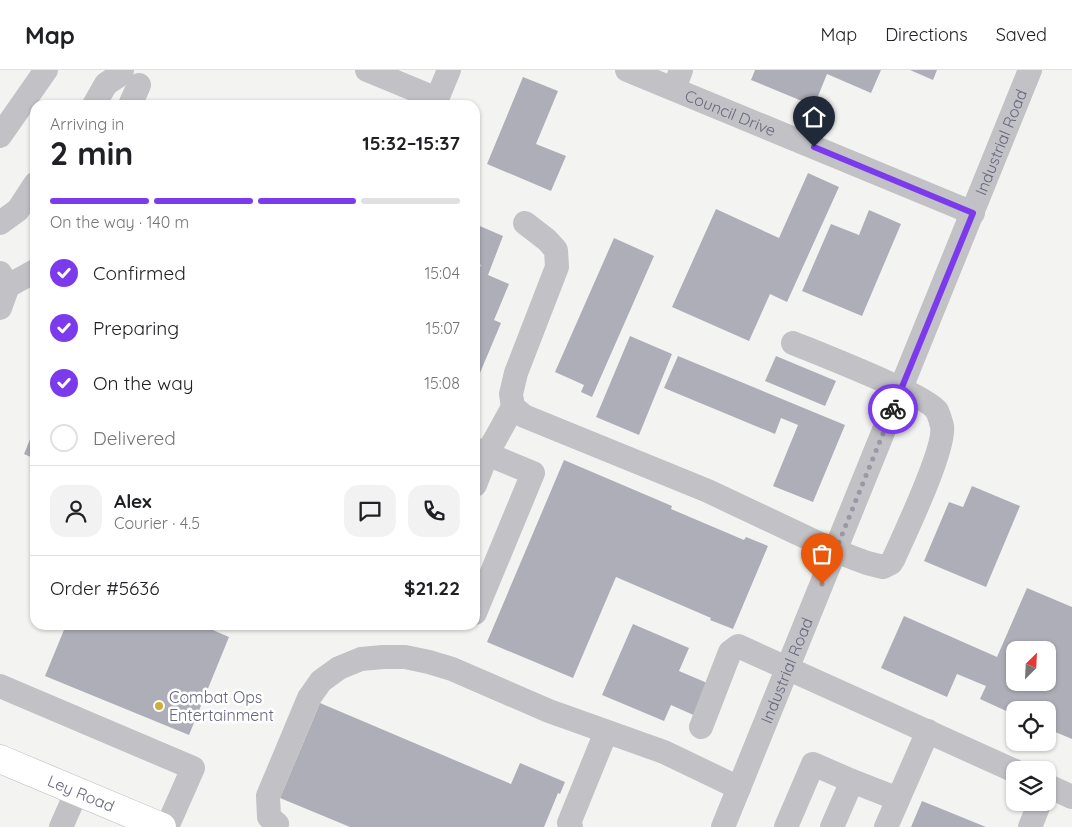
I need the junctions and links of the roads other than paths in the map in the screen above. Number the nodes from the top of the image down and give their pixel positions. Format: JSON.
{"nodes":[{"id":1,"x":46,"y":70,"type":"edge"},
{"id":2,"x":367,"y":70,"type":"edge"},
{"id":3,"x":449,"y":70,"type":"edge"},
{"id":4,"x":627,"y":70,"type":"edge"},
{"id":5,"x":1030,"y":70,"type":"edge"},
{"id":6,"x":678,"y":80,"type":"edge"},
{"id":7,"x":127,"y":84,"type":"edge"},
{"id":8,"x":97,"y":100,"type":"edge"},
{"id":9,"x":0,"y":136,"type":"edge"},
{"id":10,"x":30,"y":192,"type":"edge"},
{"id":11,"x":973,"y":213,"type":"junction"},
{"id":12,"x":0,"y":223,"type":"edge"},
{"id":13,"x":525,"y":223,"type":"dead end"},
{"id":14,"x":30,"y":274,"type":"edge"},
{"id":15,"x":3,"y":289,"type":"edge"},
{"id":16,"x":793,"y":342,"type":"dead end"},
{"id":17,"x":901,"y":390,"type":"junction"},
{"id":18,"x":513,"y":407,"type":"junction"},
{"id":19,"x":481,"y":451,"type":"edge"},
{"id":20,"x":835,"y":550,"type":"junction"},
{"id":21,"x":480,"y":601,"type":"edge"},
{"id":22,"x":788,"y":667,"type":"junction"},
{"id":23,"x":0,"y":686,"type":"edge"},
{"id":24,"x":701,"y":727,"type":"dead end"},
{"id":25,"x":928,"y":731,"type":"junction"},
{"id":26,"x":606,"y":732,"type":"junction"},
{"id":27,"x":0,"y":759,"type":"edge"},
{"id":28,"x":1006,"y":767,"type":"edge"},
{"id":29,"x":852,"y":781,"type":"junction"},
{"id":30,"x":739,"y":788,"type":"junction"},
{"id":31,"x":1056,"y":790,"type":"edge"},
{"id":32,"x":77,"y":791,"type":"junction"},
{"id":33,"x":1072,"y":797,"type":"edge"},
{"id":34,"x":898,"y":799,"type":"junction"},
{"id":35,"x":1036,"y":811,"type":"edge"},
{"id":36,"x":279,"y":826,"type":"edge"},
{"id":37,"x":61,"y":827,"type":"edge"},
{"id":38,"x":162,"y":827,"type":"edge"},
{"id":39,"x":167,"y":827,"type":"edge"},
{"id":40,"x":571,"y":827,"type":"edge"},
{"id":41,"x":723,"y":827,"type":"edge"},
{"id":42,"x":786,"y":827,"type":"edge"},
{"id":43,"x":832,"y":827,"type":"edge"},
{"id":44,"x":886,"y":827,"type":"edge"},
{"id":45,"x":1030,"y":827,"type":"edge"}],
"edges":[{"from":1,"to":9,"type":"street"},
{"from":2,"to":3,"type":"street"},
{"from":4,"to":6,"type":"street","name":"Council Drive"},
{"from":5,"to":11,"type":"street","name":"Industrial Road"},
{"from":6,"to":11,"type":"street","name":"Council Drive"},
{"from":7,"to":8,"type":"street"},
{"from":10,"to":12,"type":"street"},
{"from":11,"to":17,"type":"street","name":"Industrial Road"},
{"from":13,"to":18,"type":"street"},
{"from":14,"to":15,"type":"street"},
{"from":16,"to":17,"type":"street"},
{"from":17,"to":20,"type":"street","name":"Industrial Road"},
{"from":17,"to":20,"type":"street"},
{"from":18,"to":19,"type":"street"},
{"from":18,"to":20,"type":"street"},
{"from":19,"to":21,"type":"street"},
{"from":20,"to":22,"type":"street","name":"Industrial Road"},
{"from":22,"to":24,"type":"street"},
{"from":22,"to":25,"type":"street"},
{"from":22,"to":30,"type":"street","name":"Industrial Road"},
{"from":23,"to":39,"type":"street"},
{"from":25,"to":28,"type":"street"},
{"from":25,"to":34,"type":"street"},
{"from":26,"to":30,"type":"street"},
{"from":26,"to":36,"type":"street"},
{"from":26,"to":40,"type":"street"},
{"from":27,"to":32,"type":"main road","name":"Ley Road"},
{"from":29,"to":34,"type":"street"},
{"from":29,"to":42,"type":"street"},
{"from":29,"to":43,"type":"street"},
{"from":30,"to":41,"type":"street","name":"Industrial Road"},
{"from":31,"to":33,"type":"street"},
{"from":32,"to":37,"type":"street"},
{"from":32,"to":38,"type":"main road","name":"Ley Road"},
{"from":34,"to":44,"type":"street"},
{"from":35,"to":45,"type":"street"}]}
